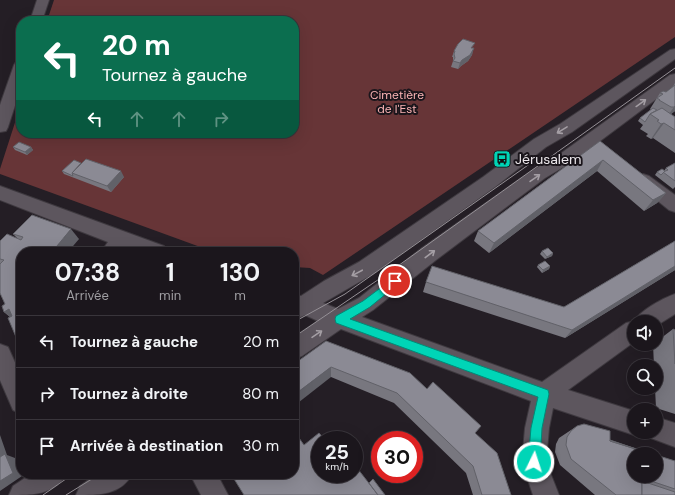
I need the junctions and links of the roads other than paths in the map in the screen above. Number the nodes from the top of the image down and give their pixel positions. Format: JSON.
{"nodes":[{"id":1,"x":43,"y":0,"type":"edge"},
{"id":2,"x":38,"y":16,"type":"edge"},
{"id":3,"x":675,"y":53,"type":"edge"},
{"id":4,"x":675,"y":78,"type":"edge"},
{"id":5,"x":16,"y":80,"type":"edge"},
{"id":6,"x":0,"y":127,"type":"edge"},
{"id":7,"x":628,"y":168,"type":"edge"},
{"id":8,"x":0,"y":193,"type":"edge"},
{"id":9,"x":675,"y":205,"type":"edge"},
{"id":10,"x":43,"y":208,"type":"junction"},
{"id":11,"x":27,"y":224,"type":"edge"},
{"id":12,"x":116,"y":245,"type":"edge"},
{"id":13,"x":128,"y":247,"type":"edge"},
{"id":14,"x":675,"y":303,"type":"edge"},
{"id":15,"x":303,"y":308,"type":"edge"},
{"id":16,"x":656,"y":315,"type":"edge"},
{"id":17,"x":340,"y":319,"type":"junction"},
{"id":18,"x":627,"y":335,"type":"edge"},
{"id":19,"x":299,"y":346,"type":"edge"},
{"id":20,"x":0,"y":354,"type":"edge"},
{"id":21,"x":16,"y":391,"type":"edge"},
{"id":22,"x":544,"y":394,"type":"junction"},
{"id":23,"x":627,"y":421,"type":"edge"},
{"id":24,"x":663,"y":432,"type":"edge"},
{"id":25,"x":675,"y":435,"type":"edge"},
{"id":26,"x":46,"y":479,"type":"edge"},
{"id":27,"x":112,"y":479,"type":"edge"},
{"id":28,"x":206,"y":479,"type":"edge"},
{"id":29,"x":22,"y":495,"type":"edge"},
{"id":30,"x":88,"y":495,"type":"edge"},
{"id":31,"x":215,"y":495,"type":"edge"},
{"id":32,"x":546,"y":495,"type":"edge"}],
"edges":[{"from":1,"to":2,"type":"street"},
{"from":3,"to":15,"type":"street","one_way":true},
{"from":17,"to":4,"type":"street","one_way":true},
{"from":5,"to":6,"type":"street"},
{"from":7,"to":9,"type":"street"},
{"from":8,"to":10,"type":"street"},
{"from":10,"to":11,"type":"street"},
{"from":10,"to":12,"type":"street"},
{"from":12,"to":13,"type":"street"},
{"from":14,"to":16,"type":"street"},
{"from":15,"to":17,"type":"street"},
{"from":19,"to":17,"type":"street","one_way":true},
{"from":17,"to":22,"type":"street"},
{"from":18,"to":22,"type":"street"},
{"from":20,"to":21,"type":"street"},
{"from":22,"to":23,"type":"street"},
{"from":22,"to":32,"type":"street"},
{"from":24,"to":25,"type":"street"},
{"from":26,"to":29,"type":"street"},
{"from":27,"to":30,"type":"street"},
{"from":28,"to":31,"type":"street"}]}
